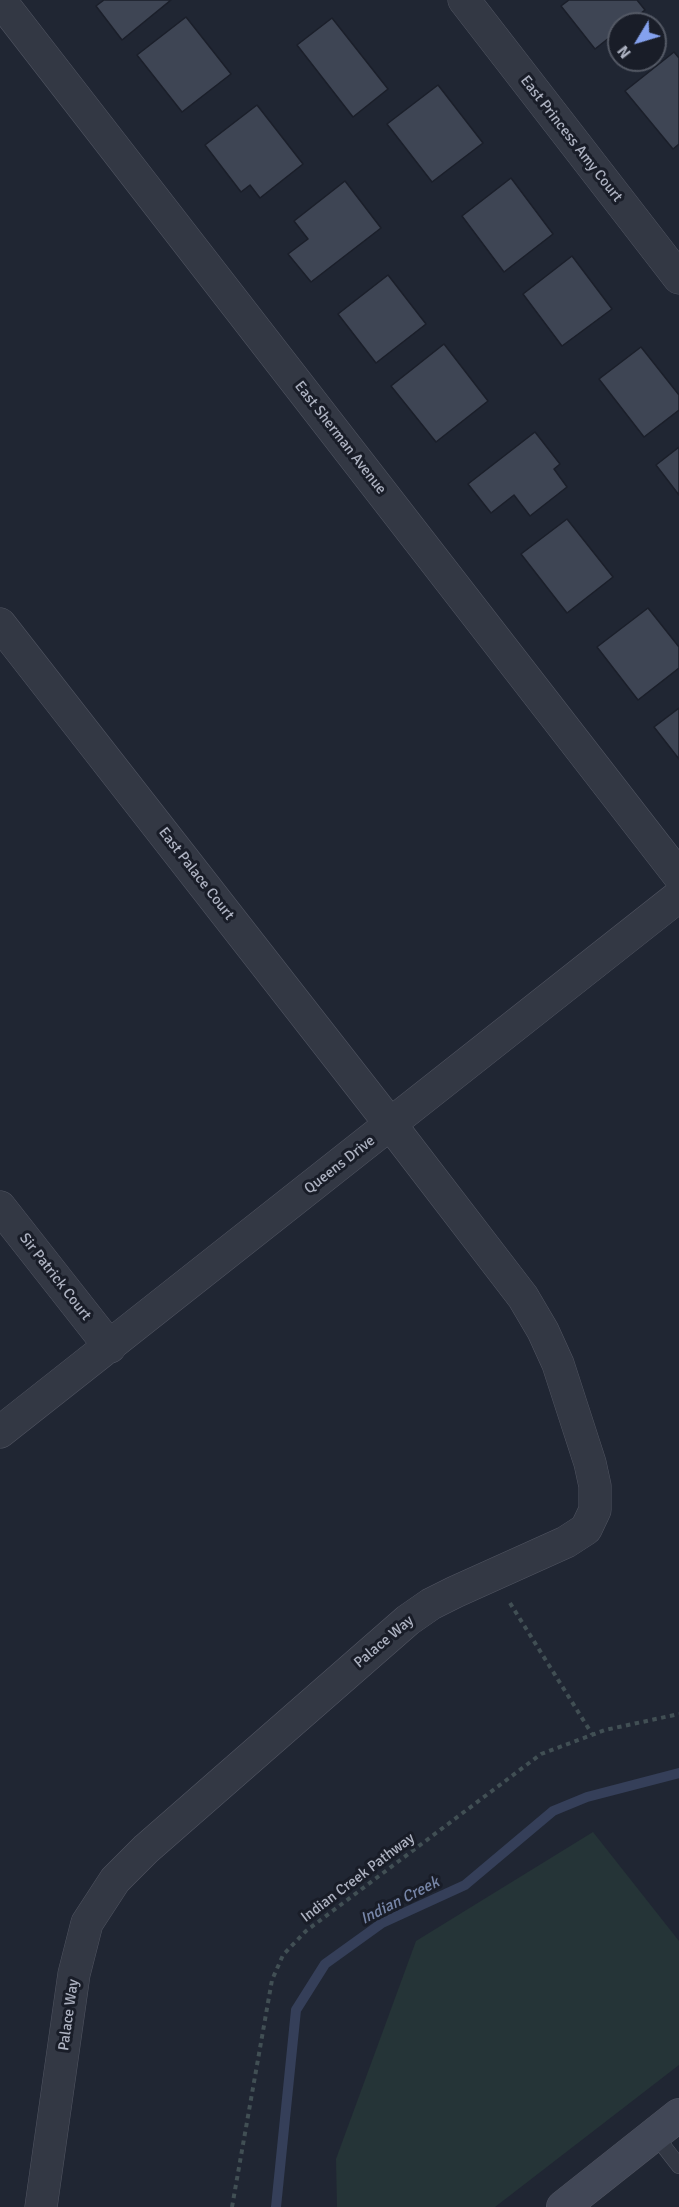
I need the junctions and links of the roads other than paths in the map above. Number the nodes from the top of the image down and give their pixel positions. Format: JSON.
{"nodes":[{"id":1,"x":0,"y":0,"type":"edge"},
{"id":2,"x":464,"y":0,"type":"edge"},
{"id":3,"x":679,"y":278,"type":"edge"},
{"id":4,"x":0,"y":624,"type":"edge"},
{"id":5,"x":679,"y":876,"type":"edge"},
{"id":6,"x":679,"y":896,"type":"edge"},
{"id":7,"x":391,"y":1125,"type":"junction"},
{"id":8,"x":0,"y":1207,"type":"edge"},
{"id":9,"x":110,"y":1347,"type":"junction"},
{"id":10,"x":0,"y":1432,"type":"edge"},
{"id":11,"x":667,"y":2125,"type":"edge"},
{"id":12,"x":679,"y":2166,"type":"edge"},
{"id":13,"x":41,"y":2207,"type":"edge"},
{"id":14,"x":563,"y":2207,"type":"edge"}],
"edges":[{"from":1,"to":5,"type":"street","name":"East Sherman Avenue"},
{"from":2,"to":3,"type":"street","name":"East Princess Amy Court"},
{"from":4,"to":7,"type":"street","name":"East Palace Court"},
{"from":6,"to":7,"type":"street","name":"Queens Drive"},
{"from":7,"to":9,"type":"street","name":"Queens Drive"},
{"from":7,"to":13,"type":"street","name":"Palace Way"},
{"from":8,"to":9,"type":"street","name":"Sir Patrick Court"},
{"from":9,"to":10,"type":"street","name":"Queens Drive"},
{"from":11,"to":12,"type":"lane"},
{"from":11,"to":14,"type":"main road"}]}
